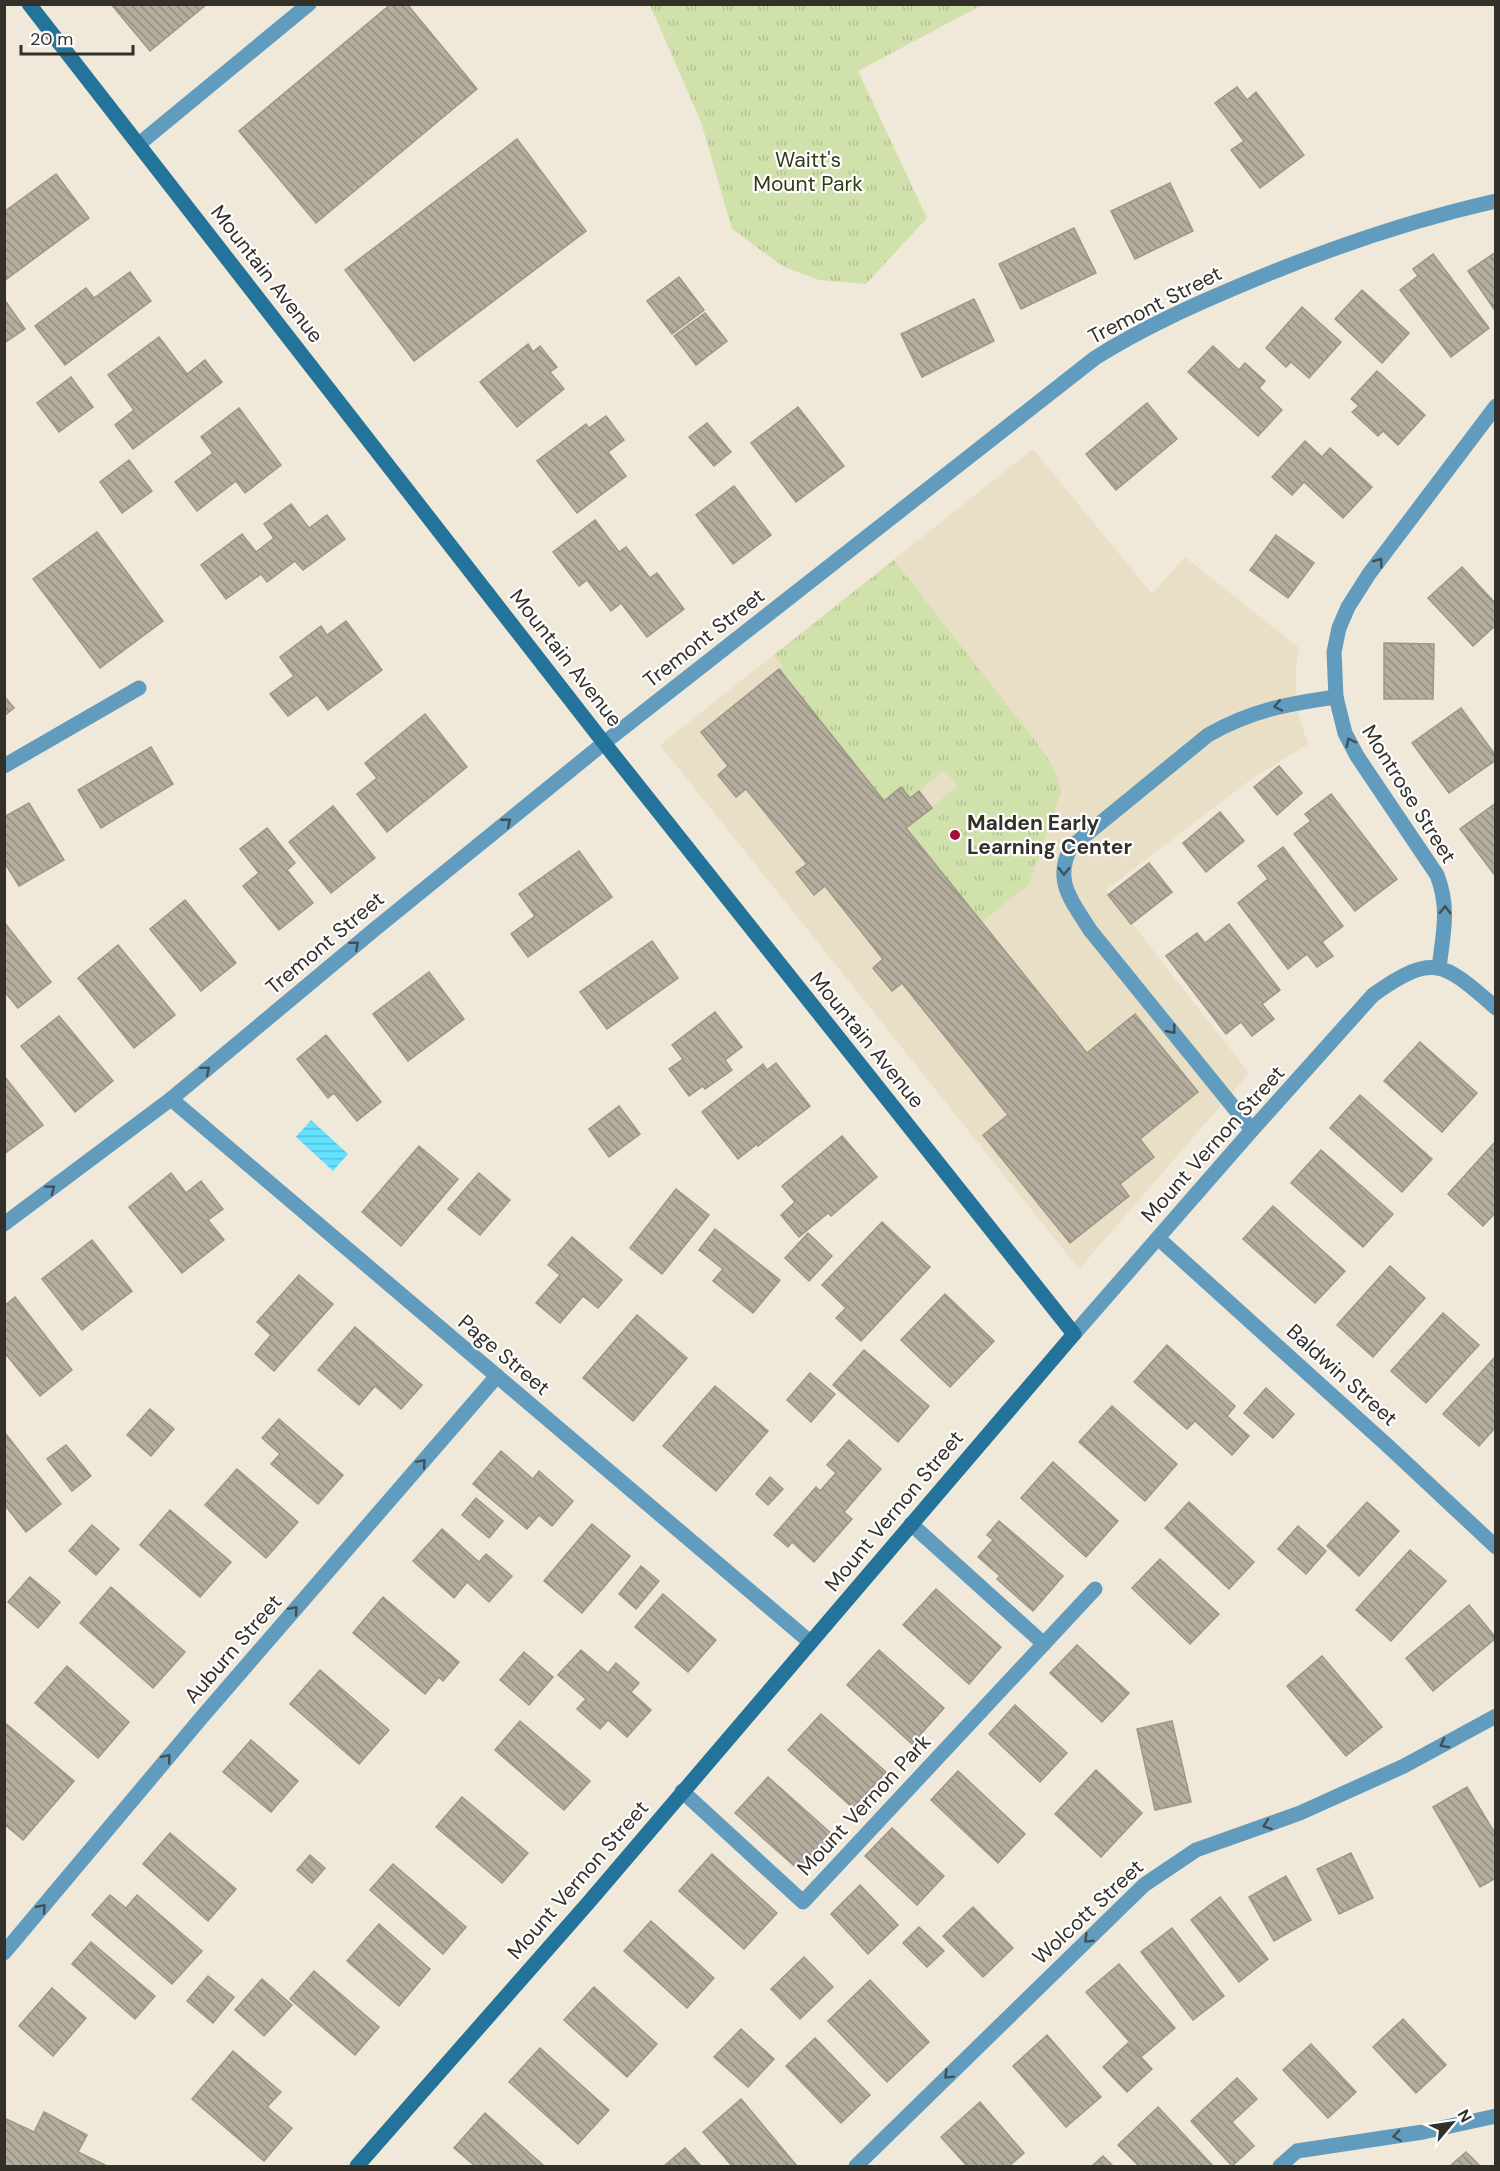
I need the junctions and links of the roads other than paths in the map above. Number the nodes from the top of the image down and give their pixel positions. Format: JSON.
{"nodes":[{"id":1,"x":29,"y":4,"type":"edge"},
{"id":2,"x":309,"y":4,"type":"edge"},
{"id":3,"x":139,"y":144,"type":"junction"},
{"id":4,"x":1496,"y":201,"type":"edge"},
{"id":5,"x":1496,"y":406,"type":"edge"},
{"id":6,"x":139,"y":688,"type":"dead end"},
{"id":7,"x":1336,"y":697,"type":"junction"},
{"id":8,"x":604,"y":742,"type":"junction"},
{"id":9,"x":4,"y":766,"type":"edge"},
{"id":10,"x":1439,"y":968,"type":"junction"},
{"id":11,"x":1496,"y":1008,"type":"edge"},
{"id":12,"x":171,"y":1099,"type":"junction"},
{"id":13,"x":1252,"y":1130,"type":"junction"},
{"id":14,"x":4,"y":1224,"type":"edge"},
{"id":15,"x":1158,"y":1238,"type":"junction"},
{"id":16,"x":1074,"y":1334,"type":"junction"},
{"id":17,"x":497,"y":1376,"type":"junction"},
{"id":18,"x":911,"y":1524,"type":"junction"},
{"id":19,"x":1496,"y":1547,"type":"edge"},
{"id":20,"x":1095,"y":1589,"type":"dead end"},
{"id":21,"x":810,"y":1642,"type":"junction"},
{"id":22,"x":1044,"y":1644,"type":"junction"},
{"id":23,"x":1496,"y":1716,"type":"edge"},
{"id":24,"x":682,"y":1791,"type":"junction"},
{"id":25,"x":4,"y":1953,"type":"edge"},
{"id":26,"x":1496,"y":2116,"type":"edge"},
{"id":27,"x":357,"y":2166,"type":"edge"},
{"id":28,"x":856,"y":2166,"type":"edge"},
{"id":29,"x":1280,"y":2166,"type":"edge"}],
"edges":[{"from":1,"to":3,"type":"street","name":"Mountain Avenue"},
{"from":2,"to":3,"type":"street"},
{"from":3,"to":8,"type":"street","name":"Mountain Avenue"},
{"from":4,"to":8,"type":"street","name":"Tremont Street"},
{"from":7,"to":5,"type":"street","name":"Montrose Street","one_way":true},
{"from":6,"to":9,"type":"street"},
{"from":10,"to":7,"type":"street","name":"Montrose Street","one_way":true},
{"from":7,"to":13,"type":"street","one_way":true},
{"from":12,"to":8,"type":"street","name":"Tremont Street","one_way":true},
{"from":8,"to":16,"type":"street","name":"Mountain Avenue"},
{"from":10,"to":11,"type":"street"},
{"from":10,"to":13,"type":"street","name":"Mount Vernon Street"},
{"from":14,"to":12,"type":"street","name":"Tremont Street","one_way":true},
{"from":12,"to":17,"type":"street","name":"Page Street"},
{"from":13,"to":15,"type":"street","name":"Mount Vernon Street"},
{"from":15,"to":16,"type":"street","name":"Mount Vernon Street"},
{"from":15,"to":19,"type":"street","name":"Baldwin Street"},
{"from":16,"to":18,"type":"street","name":"Mount Vernon Street"},
{"from":17,"to":21,"type":"street","name":"Page Street"},
{"from":25,"to":17,"type":"street","name":"Auburn Street","one_way":true},
{"from":18,"to":21,"type":"street","name":"Mount Vernon Street"},
{"from":18,"to":22,"type":"street"},
{"from":20,"to":22,"type":"street","name":"Mount Vernon Park"},
{"from":21,"to":24,"type":"street","name":"Mount Vernon Street"},
{"from":22,"to":24,"type":"street","name":"Mount Vernon Park"},
{"from":23,"to":28,"type":"street","name":"Wolcott Street","one_way":true},
{"from":24,"to":27,"type":"street","name":"Mount Vernon Street"},
{"from":26,"to":29,"type":"street","one_way":true}]}
